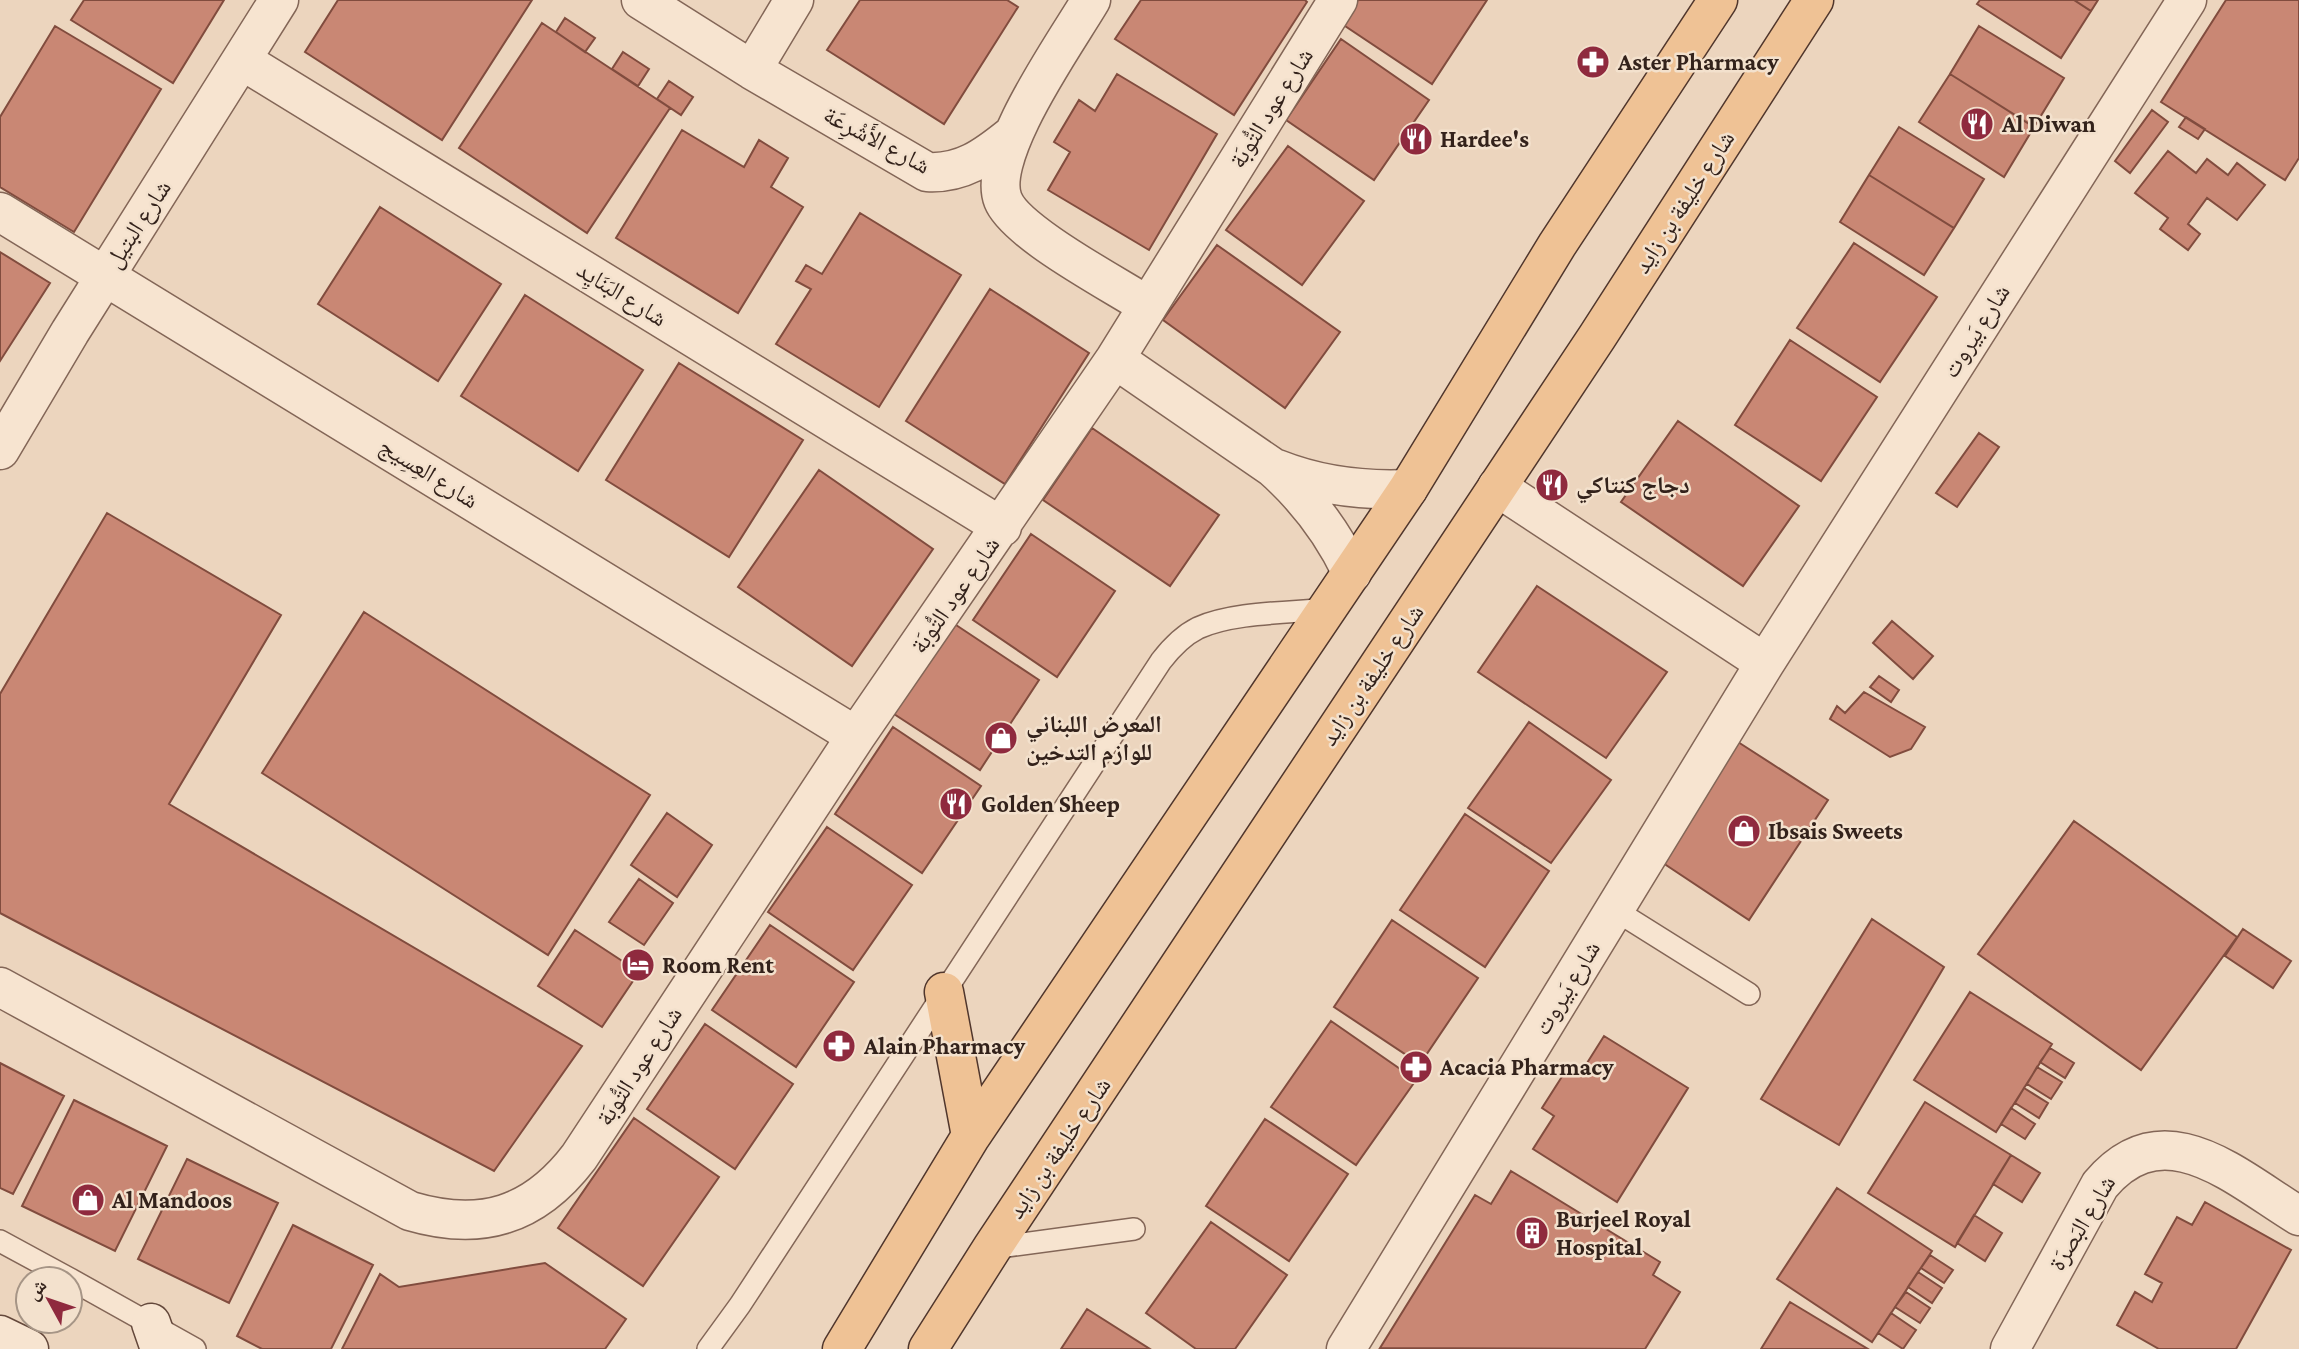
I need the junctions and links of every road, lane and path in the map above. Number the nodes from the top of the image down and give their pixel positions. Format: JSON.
{"nodes":[{"id":1,"x":279,"y":0,"type":"edge"},
{"id":2,"x":641,"y":0,"type":"edge"},
{"id":3,"x":794,"y":0,"type":"edge"},
{"id":4,"x":1091,"y":0,"type":"edge"},
{"id":5,"x":1338,"y":0,"type":"edge"},
{"id":6,"x":1718,"y":0,"type":"edge"},
{"id":7,"x":1814,"y":0,"type":"edge"},
{"id":8,"x":2187,"y":0,"type":"edge"},
{"id":9,"x":243,"y":61,"type":"junction"},
{"id":10,"x":752,"y":70,"type":"junction"},
{"id":11,"x":1012,"y":136,"type":"junction"},
{"id":12,"x":0,"y":212,"type":"edge"},
{"id":13,"x":106,"y":275,"type":"junction"},
{"id":14,"x":1148,"y":306,"type":"junction"},
{"id":15,"x":1115,"y":359,"type":"junction"},
{"id":16,"x":0,"y":450,"type":"edge"},
{"id":17,"x":1272,"y":467,"type":"junction"},
{"id":18,"x":1497,"y":487,"type":"junction"},
{"id":19,"x":1408,"y":489,"type":"junction"},
{"id":20,"x":1002,"y":527,"type":"junction"},
{"id":21,"x":1352,"y":573,"type":"junction"},
{"id":22,"x":1329,"y":608,"type":"junction"},
{"id":23,"x":1765,"y":663,"type":"junction"},
{"id":24,"x":856,"y":736,"type":"junction"},
{"id":25,"x":1615,"y":910,"type":"junction"},
{"id":26,"x":0,"y":987,"type":"edge"},
{"id":27,"x":944,"y":992,"type":"junction"},
{"id":28,"x":1749,"y":994,"type":"dead end"},
{"id":29,"x":971,"y":1136,"type":"junction"},
{"id":30,"x":2299,"y":1216,"type":"edge"},
{"id":31,"x":1134,"y":1229,"type":"dead end"},
{"id":32,"x":0,"y":1241,"type":"edge"},
{"id":33,"x":992,"y":1248,"type":"junction"},
{"id":34,"x":44,"y":1265,"type":"edge"},
{"id":35,"x":84,"y":1288,"type":"edge"},
{"id":36,"x":0,"y":1335,"type":"edge"},
{"id":37,"x":156,"y":1336,"type":"edge"},
{"id":38,"x":29,"y":1349,"type":"edge"},
{"id":39,"x":195,"y":1349,"type":"edge"},
{"id":40,"x":708,"y":1349,"type":"edge"},
{"id":41,"x":842,"y":1349,"type":"edge"},
{"id":42,"x":928,"y":1349,"type":"edge"},
{"id":43,"x":1346,"y":1349,"type":"edge"},
{"id":44,"x":2010,"y":1349,"type":"edge"}],
"edges":[{"from":1,"to":9,"type":"street","name":"شارع البتيل"},
{"from":2,"to":10,"type":"street","name":"شارع الأَشْرِعَة"},
{"from":3,"to":10,"type":"street"},
{"from":4,"to":11,"type":"street"},
{"from":5,"to":14,"type":"street","name":"شارع عود التُّوبَة"},
{"from":6,"to":19,"type":"main road"},
{"from":7,"to":18,"type":"main road","name":"شارع خليفة بن زايد"},
{"from":8,"to":23,"type":"street","name":"شارع بَيروت"},
{"from":9,"to":13,"type":"street","name":"شارع البتيل"},
{"from":9,"to":20,"type":"street","name":"شارع البَنَايِد"},
{"from":10,"to":11,"type":"street","name":"شارع الأَشْرِعَة"},
{"from":11,"to":14,"type":"street"},
{"from":12,"to":13,"type":"street","name":"شارع العِسِيج"},
{"from":13,"to":16,"type":"street","name":"شارع البتيل"},
{"from":13,"to":24,"type":"street","name":"شارع العِسِيج"},
{"from":14,"to":15,"type":"street","name":"شارع عود التُّوبَة"},
{"from":15,"to":17,"type":"street"},
{"from":15,"to":20,"type":"street","name":"شارع عود التُّوبَة"},
{"from":17,"to":19,"type":"street"},
{"from":17,"to":21,"type":"street"},
{"from":18,"to":23,"type":"street"},
{"from":18,"to":33,"type":"main road","name":"شارع خليفة بن زايد"},
{"from":19,"to":21,"type":"main road"},
{"from":20,"to":24,"type":"street","name":"شارع عود التُّوبَة"},
{"from":21,"to":22,"type":"main road"},
{"from":22,"to":27,"type":"lane"},
{"from":22,"to":29,"type":"main road"},
{"from":23,"to":25,"type":"street","name":"شارع بَيروت"},
{"from":24,"to":26,"type":"street","name":"شارع عود التُّوبَة"},
{"from":25,"to":28,"type":"lane"},
{"from":25,"to":43,"type":"street","name":"شارع بَيروت"},
{"from":27,"to":29,"type":"main road"},
{"from":27,"to":40,"type":"lane"},
{"from":29,"to":41,"type":"main road"},
{"from":30,"to":44,"type":"street","name":"شارع البَصرَة"},
{"from":31,"to":33,"type":"lane"},
{"from":32,"to":34,"type":"lane"},
{"from":33,"to":42,"type":"main road","name":"شارع خليفة بن زايد"},
{"from":35,"to":37,"type":"lane"},
{"from":36,"to":38,"type":"street"},
{"from":37,"to":39,"type":"lane"}]}
